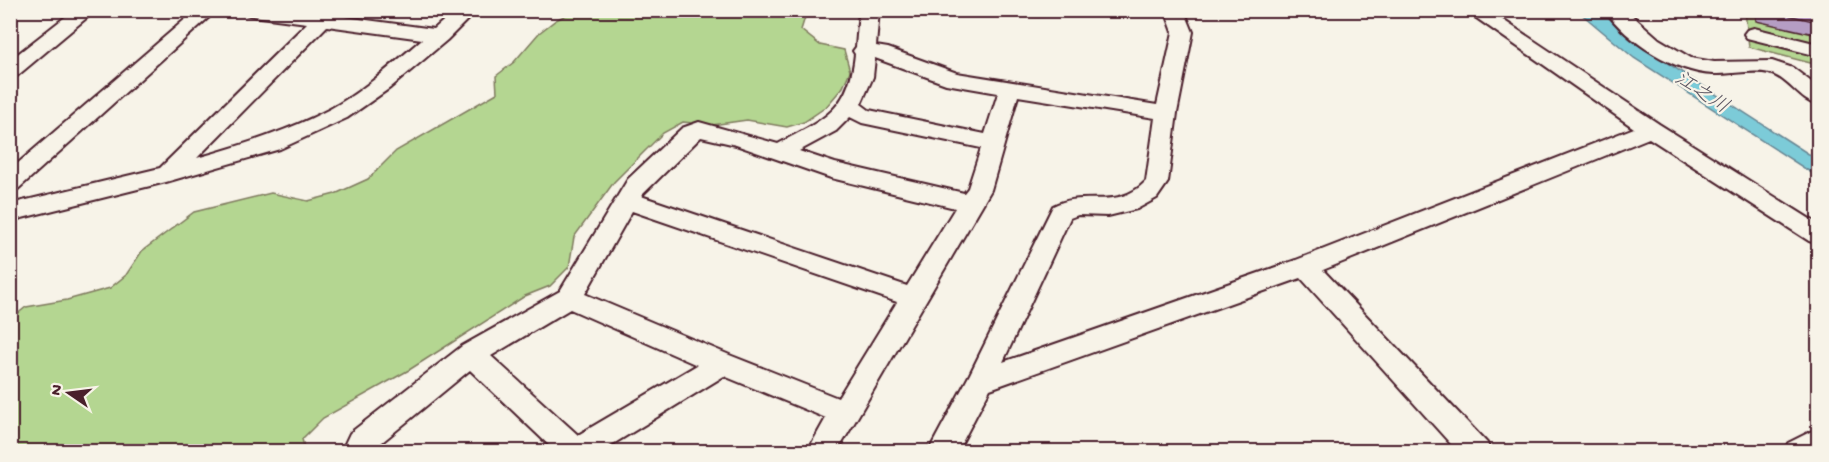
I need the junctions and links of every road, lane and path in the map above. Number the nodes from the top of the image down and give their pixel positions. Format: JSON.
{"nodes":[{"id":1,"x":87,"y":10,"type":"edge"},
{"id":2,"x":208,"y":10,"type":"edge"},
{"id":3,"x":253,"y":10,"type":"edge"},
{"id":4,"x":468,"y":10,"type":"edge"},
{"id":5,"x":869,"y":10,"type":"edge"},
{"id":6,"x":1032,"y":10,"type":"edge"},
{"id":7,"x":1044,"y":10,"type":"edge"},
{"id":8,"x":1174,"y":10,"type":"edge"},
{"id":9,"x":1474,"y":10,"type":"edge"},
{"id":10,"x":1614,"y":10,"type":"edge"},
{"id":11,"x":328,"y":15,"type":"edge"},
{"id":12,"x":1754,"y":34,"type":"dead end"},
{"id":13,"x":440,"y":36,"type":"junction"},
{"id":14,"x":1818,"y":50,"type":"edge"},
{"id":15,"x":863,"y":51,"type":"junction"},
{"id":16,"x":20,"y":54,"type":"edge"},
{"id":17,"x":10,"y":71,"type":"edge"},
{"id":18,"x":1010,"y":89,"type":"junction"},
{"id":19,"x":1818,"y":98,"type":"edge"},
{"id":20,"x":849,"y":106,"type":"junction"},
{"id":21,"x":1166,"y":113,"type":"junction"},
{"id":22,"x":1651,"y":129,"type":"junction"},
{"id":23,"x":994,"y":143,"type":"junction"},
{"id":24,"x":780,"y":152,"type":"junction"},
{"id":25,"x":166,"y":174,"type":"junction"},
{"id":26,"x":10,"y":183,"type":"edge"},
{"id":27,"x":626,"y":200,"type":"junction"},
{"id":28,"x":970,"y":202,"type":"junction"},
{"id":29,"x":10,"y":213,"type":"edge"},
{"id":30,"x":1818,"y":235,"type":"edge"},
{"id":31,"x":1305,"y":267,"type":"junction"},
{"id":32,"x":569,"y":298,"type":"junction"},
{"id":33,"x":914,"y":298,"type":"junction"},
{"id":34,"x":471,"y":354,"type":"junction"},
{"id":35,"x":722,"y":364,"type":"junction"},
{"id":36,"x":980,"y":381,"type":"junction"},
{"id":37,"x":845,"y":413,"type":"junction"},
{"id":38,"x":1818,"y":440,"type":"edge"},
{"id":39,"x":575,"y":451,"type":"edge"},
{"id":40,"x":354,"y":452,"type":"edge"},
{"id":41,"x":821,"y":452,"type":"edge"},
{"id":42,"x":942,"y":452,"type":"edge"},
{"id":43,"x":1477,"y":452,"type":"edge"},
{"id":44,"x":1798,"y":452,"type":"edge"}],
"edges":[{"from":1,"to":16,"type":"street"},
{"from":2,"to":26,"type":"street"},
{"from":3,"to":11,"type":"street"},
{"from":4,"to":13,"type":"street"},
{"from":5,"to":15,"type":"street"},
{"from":6,"to":7,"type":"street"},
{"from":8,"to":21,"type":"street"},
{"from":9,"to":22,"type":"street"},
{"from":10,"to":19,"type":"street"},
{"from":11,"to":13,"type":"street"},
{"from":11,"to":25,"type":"street"},
{"from":12,"to":14,"type":"street"},
{"from":13,"to":25,"type":"street"},
{"from":15,"to":18,"type":"street"},
{"from":15,"to":20,"type":"street"},
{"from":16,"to":17,"type":"street"},
{"from":18,"to":21,"type":"street"},
{"from":18,"to":23,"type":"street"},
{"from":20,"to":23,"type":"street"},
{"from":20,"to":24,"type":"street"},
{"from":21,"to":36,"type":"street"},
{"from":22,"to":30,"type":"street"},
{"from":22,"to":31,"type":"street"},
{"from":23,"to":28,"type":"street"},
{"from":24,"to":27,"type":"street"},
{"from":24,"to":28,"type":"street"},
{"from":25,"to":29,"type":"street"},
{"from":27,"to":32,"type":"street"},
{"from":27,"to":33,"type":"street"},
{"from":28,"to":33,"type":"street"},
{"from":31,"to":36,"type":"street"},
{"from":31,"to":43,"type":"street"},
{"from":32,"to":34,"type":"street"},
{"from":32,"to":35,"type":"street"},
{"from":33,"to":37,"type":"street"},
{"from":34,"to":39,"type":"street"},
{"from":34,"to":40,"type":"street"},
{"from":35,"to":37,"type":"street"},
{"from":35,"to":39,"type":"street"},
{"from":36,"to":42,"type":"street"},
{"from":37,"to":41,"type":"street"},
{"from":38,"to":44,"type":"street"}]}
